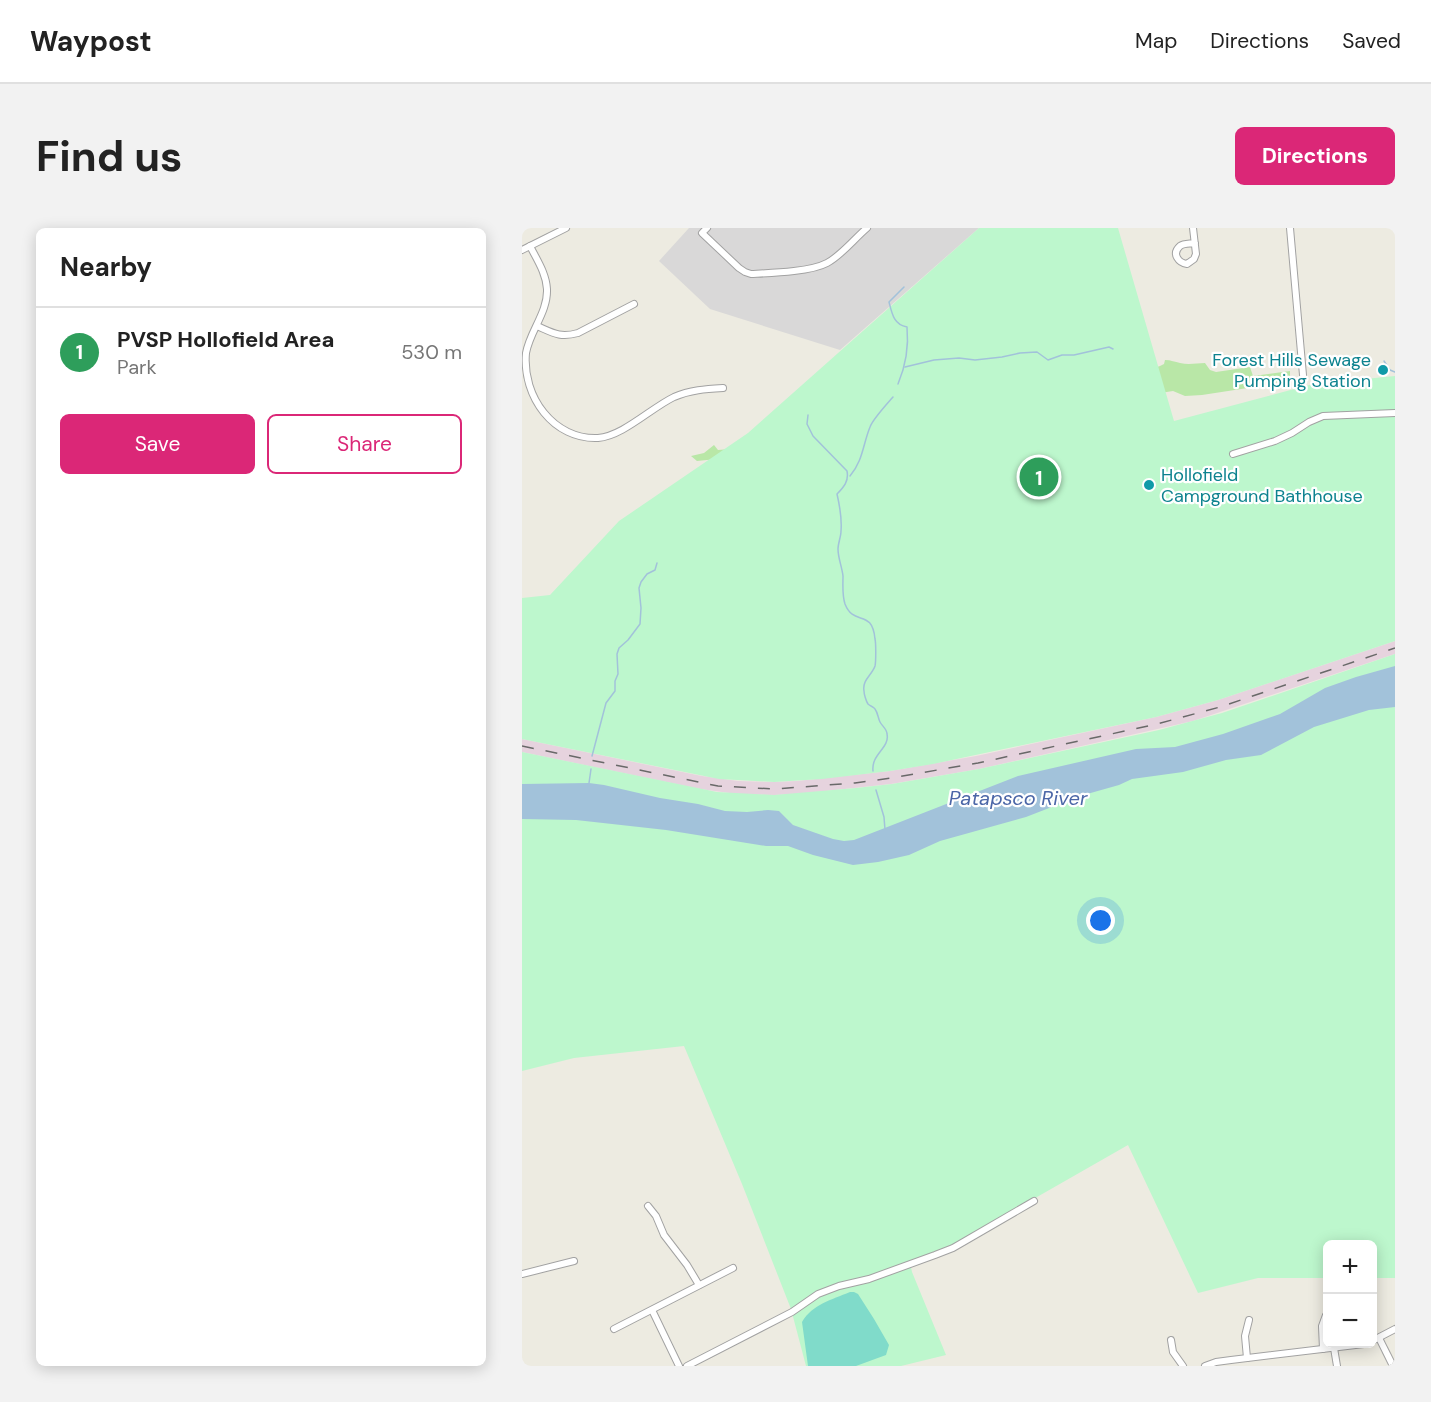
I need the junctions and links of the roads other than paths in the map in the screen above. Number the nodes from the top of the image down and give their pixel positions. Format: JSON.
{"nodes":[{"id":1,"x":566,"y":228,"type":"edge"},
{"id":2,"x":867,"y":228,"type":"edge"},
{"id":3,"x":1193,"y":228,"type":"edge"},
{"id":4,"x":1290,"y":228,"type":"edge"},
{"id":5,"x":705,"y":231,"type":"edge"},
{"id":6,"x":1195,"y":243,"type":"junction"},
{"id":7,"x":530,"y":246,"type":"junction"},
{"id":8,"x":522,"y":250,"type":"edge"},
{"id":9,"x":634,"y":304,"type":"dead end"},
{"id":10,"x":537,"y":326,"type":"junction"},
{"id":11,"x":1303,"y":375,"type":"dead end"},
{"id":12,"x":723,"y":388,"type":"dead end"},
{"id":13,"x":1395,"y":413,"type":"edge"},
{"id":14,"x":1233,"y":454,"type":"dead end"},
{"id":15,"x":1034,"y":1201,"type":"dead end"},
{"id":16,"x":648,"y":1206,"type":"dead end"},
{"id":17,"x":574,"y":1261,"type":"dead end"},
{"id":18,"x":733,"y":1269,"type":"dead end"},
{"id":19,"x":522,"y":1274,"type":"edge"},
{"id":20,"x":699,"y":1285,"type":"junction"},
{"id":21,"x":652,"y":1310,"type":"junction"},
{"id":22,"x":1249,"y":1320,"type":"dead end"},
{"id":23,"x":1323,"y":1324,"type":"edge"},
{"id":24,"x":614,"y":1329,"type":"dead end"},
{"id":25,"x":1395,"y":1329,"type":"edge"},
{"id":26,"x":1377,"y":1338,"type":"edge"},
{"id":27,"x":1171,"y":1340,"type":"dead end"},
{"id":28,"x":1377,"y":1341,"type":"edge"},
{"id":29,"x":1334,"y":1348,"type":"joint"},
{"id":30,"x":1323,"y":1349,"type":"junction"},
{"id":31,"x":1246,"y":1358,"type":"junction"},
{"id":32,"x":1232,"y":1363,"type":"edge"},
{"id":33,"x":679,"y":1366,"type":"edge"},
{"id":34,"x":687,"y":1366,"type":"edge"},
{"id":35,"x":1183,"y":1366,"type":"edge"},
{"id":36,"x":1205,"y":1366,"type":"edge"},
{"id":37,"x":1337,"y":1366,"type":"edge"},
{"id":38,"x":1392,"y":1366,"type":"edge"}],
"edges":[{"from":1,"to":7,"type":"street"},
{"from":2,"to":5,"type":"street"},
{"from":3,"to":6,"type":"street"},
{"from":4,"to":11,"type":"street"},
{"from":6,"to":6,"type":"street"},
{"from":7,"to":8,"type":"street"},
{"from":7,"to":10,"type":"street"},
{"from":9,"to":10,"type":"street"},
{"from":10,"to":12,"type":"street"},
{"from":13,"to":14,"type":"street"},
{"from":15,"to":34,"type":"street"},
{"from":16,"to":20,"type":"street"},
{"from":17,"to":19,"type":"street"},
{"from":18,"to":20,"type":"street"},
{"from":20,"to":21,"type":"street"},
{"from":21,"to":24,"type":"street"},
{"from":21,"to":33,"type":"street"},
{"from":22,"to":31,"type":"street"},
{"from":23,"to":30,"type":"street"},
{"from":25,"to":26,"type":"street"},
{"from":27,"to":35,"type":"street"},
{"from":28,"to":38,"type":"street"},
{"from":29,"to":30,"type":"street"},
{"from":29,"to":37,"type":"street"},
{"from":30,"to":31,"type":"street"},
{"from":31,"to":32,"type":"street"},
{"from":32,"to":36,"type":"street"}]}
